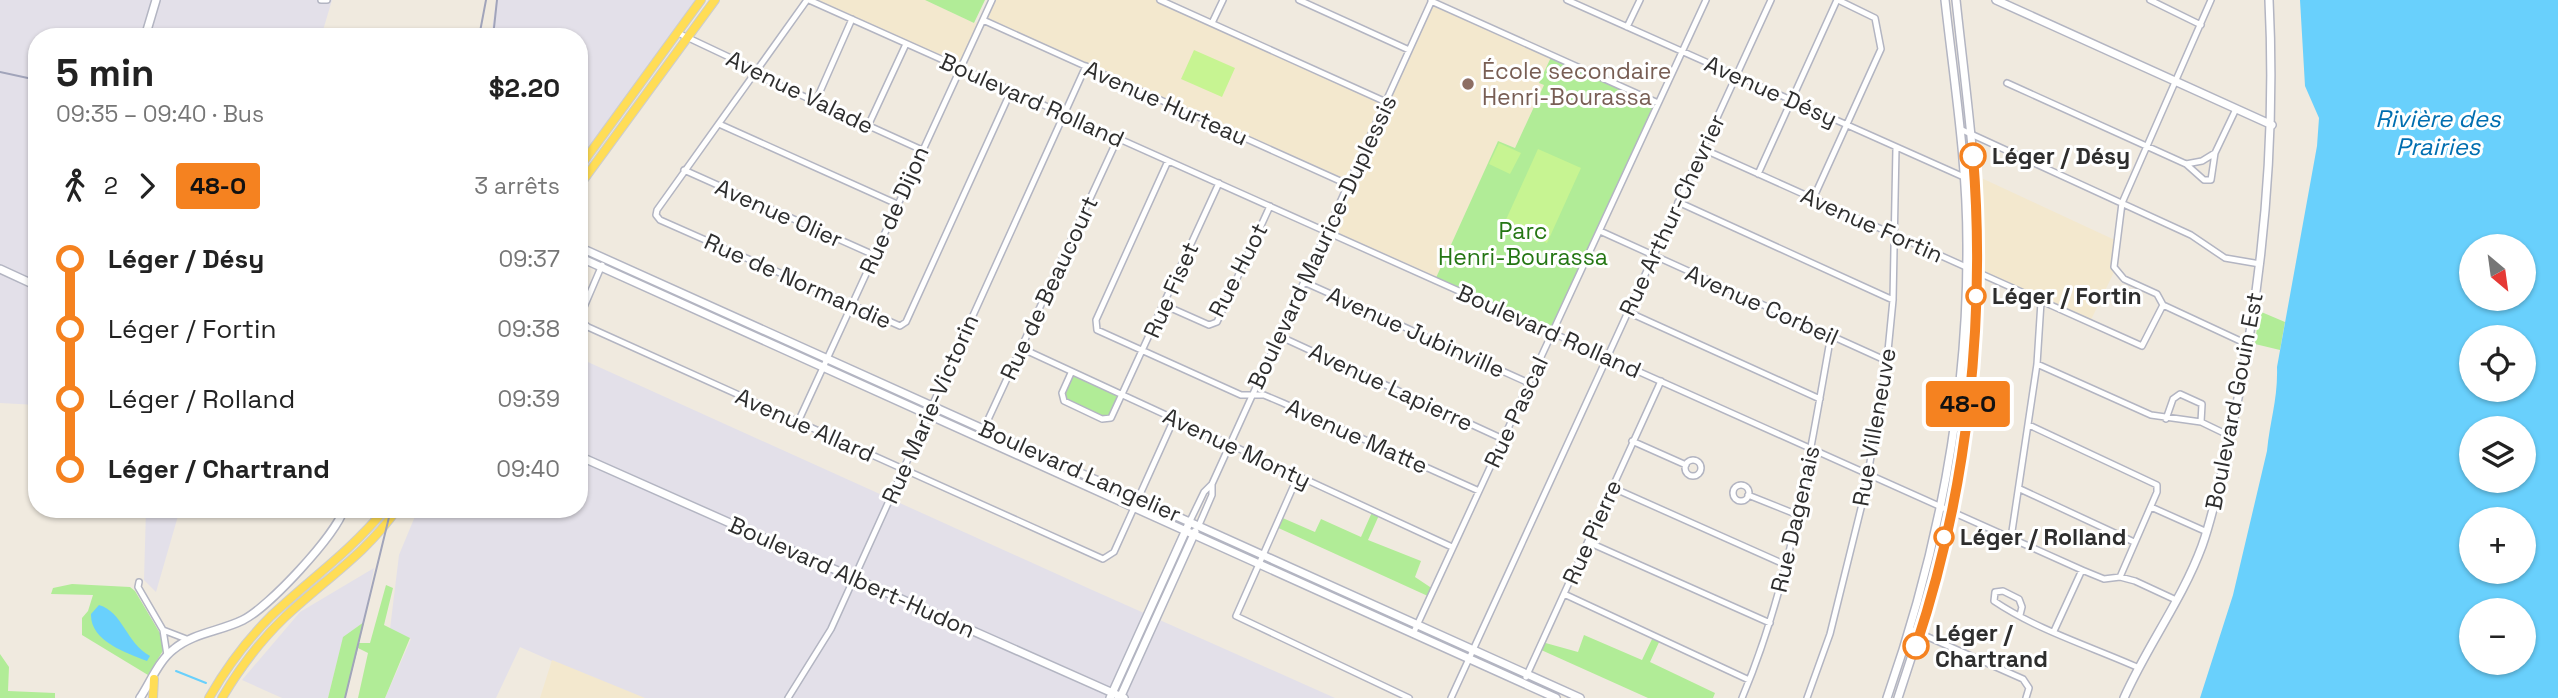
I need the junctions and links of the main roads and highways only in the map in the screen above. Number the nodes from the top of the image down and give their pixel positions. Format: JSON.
{"nodes":[{"id":1,"x":156,"y":0,"type":"edge"},
{"id":2,"x":701,"y":0,"type":"edge"},
{"id":3,"x":715,"y":0,"type":"edge"},
{"id":4,"x":1945,"y":0,"type":"edge"},
{"id":5,"x":1956,"y":0,"type":"edge"},
{"id":6,"x":1997,"y":0,"type":"edge"},
{"id":7,"x":2269,"y":0,"type":"edge"},
{"id":8,"x":148,"y":28,"type":"edge"},
{"id":9,"x":2272,"y":125,"type":"junction"},
{"id":10,"x":588,"y":156,"type":"edge"},
{"id":11,"x":588,"y":174,"type":"edge"},
{"id":12,"x":588,"y":251,"type":"edge"},
{"id":13,"x":588,"y":261,"type":"edge"},
{"id":14,"x":0,"y":269,"type":"edge"},
{"id":15,"x":28,"y":282,"type":"edge"},
{"id":16,"x":588,"y":460,"type":"edge"},
{"id":17,"x":339,"y":518,"type":"edge"},
{"id":18,"x":377,"y":518,"type":"edge"},
{"id":19,"x":389,"y":518,"type":"edge"},
{"id":20,"x":1190,"y":521,"type":"junction"},
{"id":21,"x":1199,"y":525,"type":"junction"},
{"id":22,"x":1186,"y":530,"type":"junction"},
{"id":23,"x":1194,"y":534,"type":"junction"},
{"id":24,"x":154,"y":679,"type":"junction"},
{"id":25,"x":1118,"y":697,"type":"edge"},
{"id":26,"x":141,"y":698,"type":"edge"},
{"id":27,"x":151,"y":698,"type":"edge"},
{"id":28,"x":209,"y":698,"type":"edge"},
{"id":29,"x":222,"y":698,"type":"edge"},
{"id":30,"x":1556,"y":698,"type":"edge"},
{"id":31,"x":1580,"y":698,"type":"edge"},
{"id":32,"x":1887,"y":698,"type":"edge"},
{"id":33,"x":1898,"y":698,"type":"edge"},
{"id":34,"x":2124,"y":698,"type":"edge"}],
"edges":[{"from":1,"to":8,"type":"main road"},
{"from":2,"to":10,"type":"main road"},
{"from":3,"to":11,"type":"main road"},
{"from":4,"to":32,"type":"main road"},
{"from":5,"to":33,"type":"main road"},
{"from":6,"to":9,"type":"main road"},
{"from":7,"to":9,"type":"main road","name":"Boulevard Gouin Est"},
{"from":9,"to":34,"type":"main road","name":"Boulevard Gouin Est"},
{"from":12,"to":20,"type":"main road","name":"Boulevard Langelier"},
{"from":13,"to":22,"type":"main road","name":"Boulevard Langelier"},
{"from":14,"to":15,"type":"main road"},
{"from":16,"to":25,"type":"main road","name":"Boulevard Albert-Hudon"},
{"from":17,"to":24,"type":"main road"},
{"from":18,"to":28,"type":"main road"},
{"from":19,"to":29,"type":"main road"},
{"from":20,"to":21,"type":"main road","name":"Boulevard Langelier"},
{"from":20,"to":22,"type":"main road","name":"Boulevard Maurice-Duplessis"},
{"from":21,"to":23,"type":"main road","name":"Boulevard Maurice-Duplessis"},
{"from":21,"to":31,"type":"main road","name":"Boulevard Langelier"},
{"from":22,"to":23,"type":"main road","name":"Boulevard Langelier"},
{"from":22,"to":25,"type":"main road","name":"Boulevard Maurice-Duplessis"},
{"from":23,"to":25,"type":"main road","name":"Boulevard Maurice-Duplessis"},
{"from":23,"to":30,"type":"main road","name":"Boulevard Langelier"},
{"from":24,"to":26,"type":"main road"},
{"from":24,"to":27,"type":"main road"}]}
